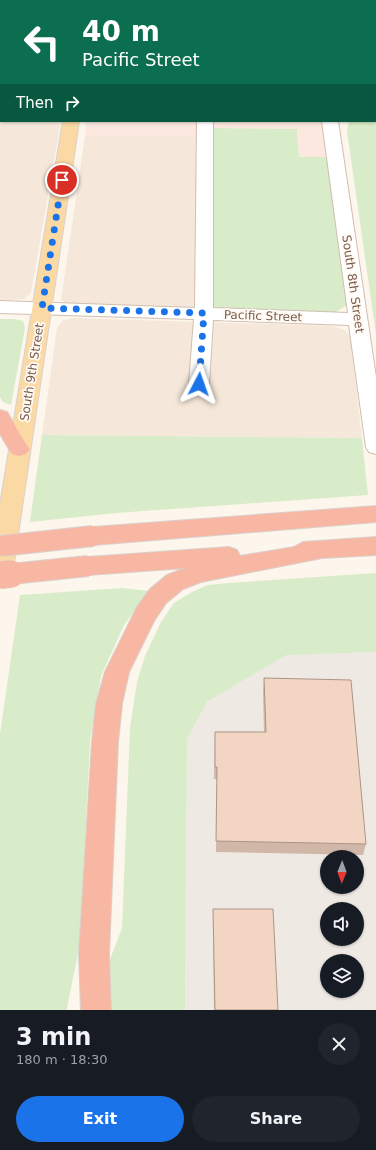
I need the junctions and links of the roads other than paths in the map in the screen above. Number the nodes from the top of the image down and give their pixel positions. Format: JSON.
{"nodes":[{"id":1,"x":71,"y":122,"type":"edge"},
{"id":2,"x":205,"y":122,"type":"edge"},
{"id":3,"x":330,"y":122,"type":"edge"},
{"id":4,"x":0,"y":307,"type":"edge"},
{"id":5,"x":42,"y":308,"type":"junction"},
{"id":6,"x":204,"y":313,"type":"junction"},
{"id":7,"x":358,"y":319,"type":"junction"},
{"id":8,"x":199,"y":384,"type":"dead end"},
{"id":9,"x":0,"y":417,"type":"edge"},
{"id":10,"x":376,"y":448,"type":"edge"},
{"id":11,"x":19,"y":450,"type":"junction"},
{"id":12,"x":376,"y":509,"type":"edge"},
{"id":13,"x":376,"y":514,"type":"edge"},
{"id":14,"x":316,"y":520,"type":"junction"},
{"id":15,"x":0,"y":546,"type":"edge"},
{"id":16,"x":376,"y":546,"type":"edge"},
{"id":17,"x":318,"y":550,"type":"junction"},
{"id":18,"x":0,"y":575,"type":"edge"},
{"id":19,"x":94,"y":954,"type":"junction"},
{"id":20,"x":81,"y":1010,"type":"edge"},
{"id":21,"x":96,"y":1010,"type":"edge"}],
"edges":[{"from":1,"to":5,"type":"main road","name":"South 9th Street"},
{"from":2,"to":6,"type":"street"},
{"from":3,"to":7,"type":"street","name":"South 8th Street"},
{"from":4,"to":5,"type":"street","name":"Pacific Street"},
{"from":5,"to":6,"type":"street","name":"Pacific Street"},
{"from":5,"to":11,"type":"main road","name":"South 9th Street"},
{"from":6,"to":7,"type":"street","name":"Pacific Street"},
{"from":6,"to":8,"type":"street"},
{"from":7,"to":10,"type":"street","name":"South 8th Street"},
{"from":9,"to":11,"type":"highway"},
{"from":11,"to":18,"type":"main road","name":"South 9th Street"},
{"from":12,"to":14,"type":"highway"},
{"from":13,"to":14,"type":"highway"},
{"from":14,"to":15,"type":"highway","bridge":true},
{"from":16,"to":17,"type":"highway"},
{"from":17,"to":18,"type":"highway","bridge":true},
{"from":17,"to":19,"type":"highway"},
{"from":19,"to":20,"type":"highway"},
{"from":19,"to":21,"type":"highway"}]}
